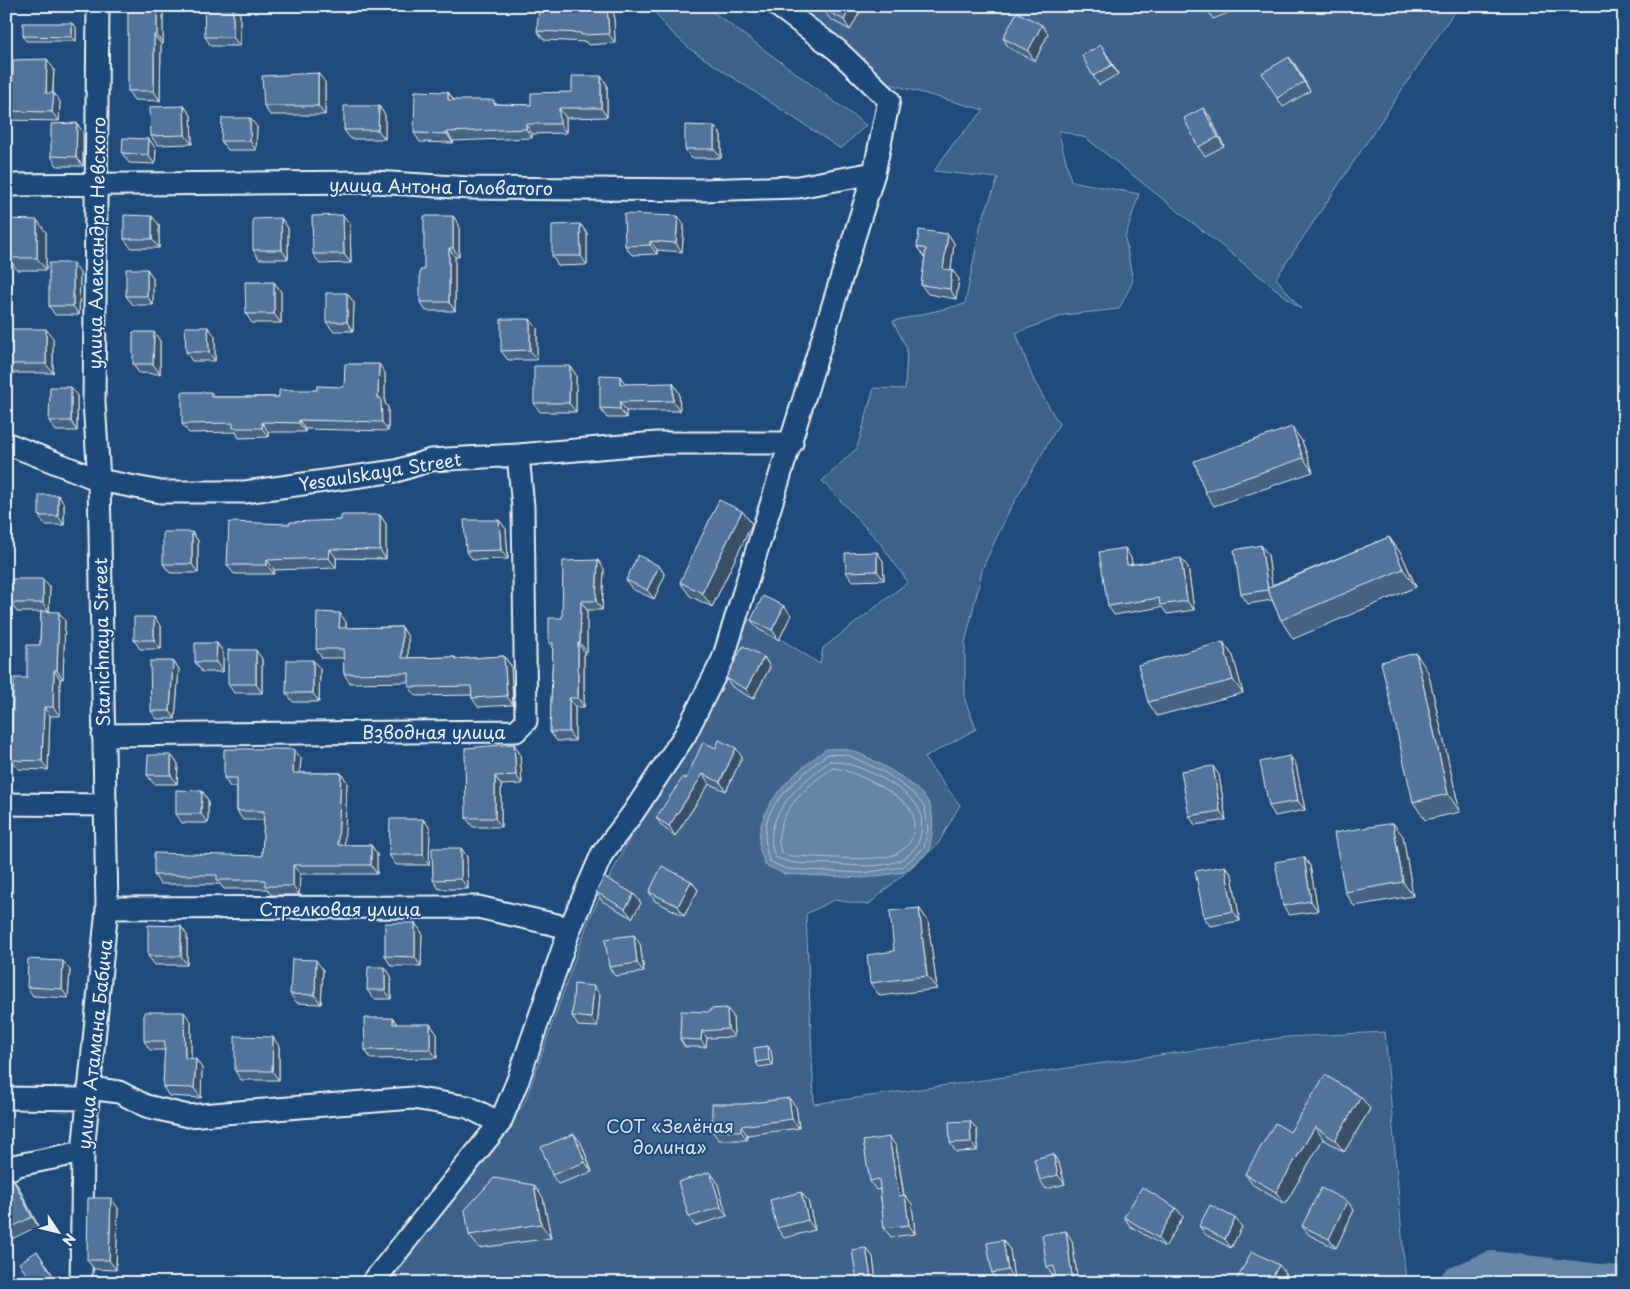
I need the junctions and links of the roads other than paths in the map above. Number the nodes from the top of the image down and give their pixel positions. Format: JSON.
{"nodes":[{"id":1,"x":98,"y":6,"type":"edge"},
{"id":2,"x":778,"y":6,"type":"edge"},
{"id":3,"x":874,"y":173,"type":"junction"},
{"id":4,"x":6,"y":185,"type":"edge"},
{"id":5,"x":97,"y":185,"type":"junction"},
{"id":6,"x":6,"y":443,"type":"edge"},
{"id":7,"x":792,"y":443,"type":"junction"},
{"id":8,"x":518,"y":456,"type":"junction"},
{"id":9,"x":99,"y":480,"type":"junction"},
{"id":10,"x":103,"y":735,"type":"junction"},
{"id":11,"x":6,"y":804,"type":"edge"},
{"id":12,"x":106,"y":805,"type":"junction"},
{"id":13,"x":107,"y":908,"type":"junction"},
{"id":14,"x":570,"y":928,"type":"junction"},
{"id":15,"x":89,"y":1093,"type":"junction"},
{"id":16,"x":6,"y":1098,"type":"edge"},
{"id":17,"x":500,"y":1122,"type":"junction"},
{"id":18,"x":83,"y":1152,"type":"junction"},
{"id":19,"x":6,"y":1171,"type":"edge"},
{"id":20,"x":81,"y":1283,"type":"edge"},
{"id":21,"x":372,"y":1283,"type":"edge"}],
"edges":[{"from":1,"to":5,"type":"street","name":"улица Александра Невского"},
{"from":2,"to":3,"type":"street"},
{"from":3,"to":5,"type":"street","name":"улица Антона Головатого"},
{"from":3,"to":7,"type":"street"},
{"from":4,"to":5,"type":"street","name":"улица Антона Головатого"},
{"from":5,"to":9,"type":"street","name":"улица Александра Невского"},
{"from":6,"to":9,"type":"street","name":"Yesaulskaya Street"},
{"from":7,"to":8,"type":"street","name":"Yesaulskaya Street"},
{"from":7,"to":14,"type":"street"},
{"from":8,"to":9,"type":"street","name":"Yesaulskaya Street"},
{"from":8,"to":10,"type":"street","name":"Взводная улица"},
{"from":9,"to":10,"type":"street","name":"Stanichnaya Street"},
{"from":10,"to":12,"type":"street","name":"Stanichnaya Street"},
{"from":11,"to":12,"type":"street"},
{"from":12,"to":13,"type":"street","name":"улица Атамана Бабича"},
{"from":13,"to":14,"type":"street","name":"Стрелковая улица"},
{"from":13,"to":15,"type":"street","name":"улица Атамана Бабича"},
{"from":14,"to":17,"type":"street"},
{"from":15,"to":16,"type":"street"},
{"from":15,"to":17,"type":"street"},
{"from":15,"to":18,"type":"street","name":"улица Атамана Бабича"},
{"from":17,"to":21,"type":"street"},
{"from":18,"to":19,"type":"street"},
{"from":18,"to":20,"type":"street","name":"улица Атамана Бабича"}]}
